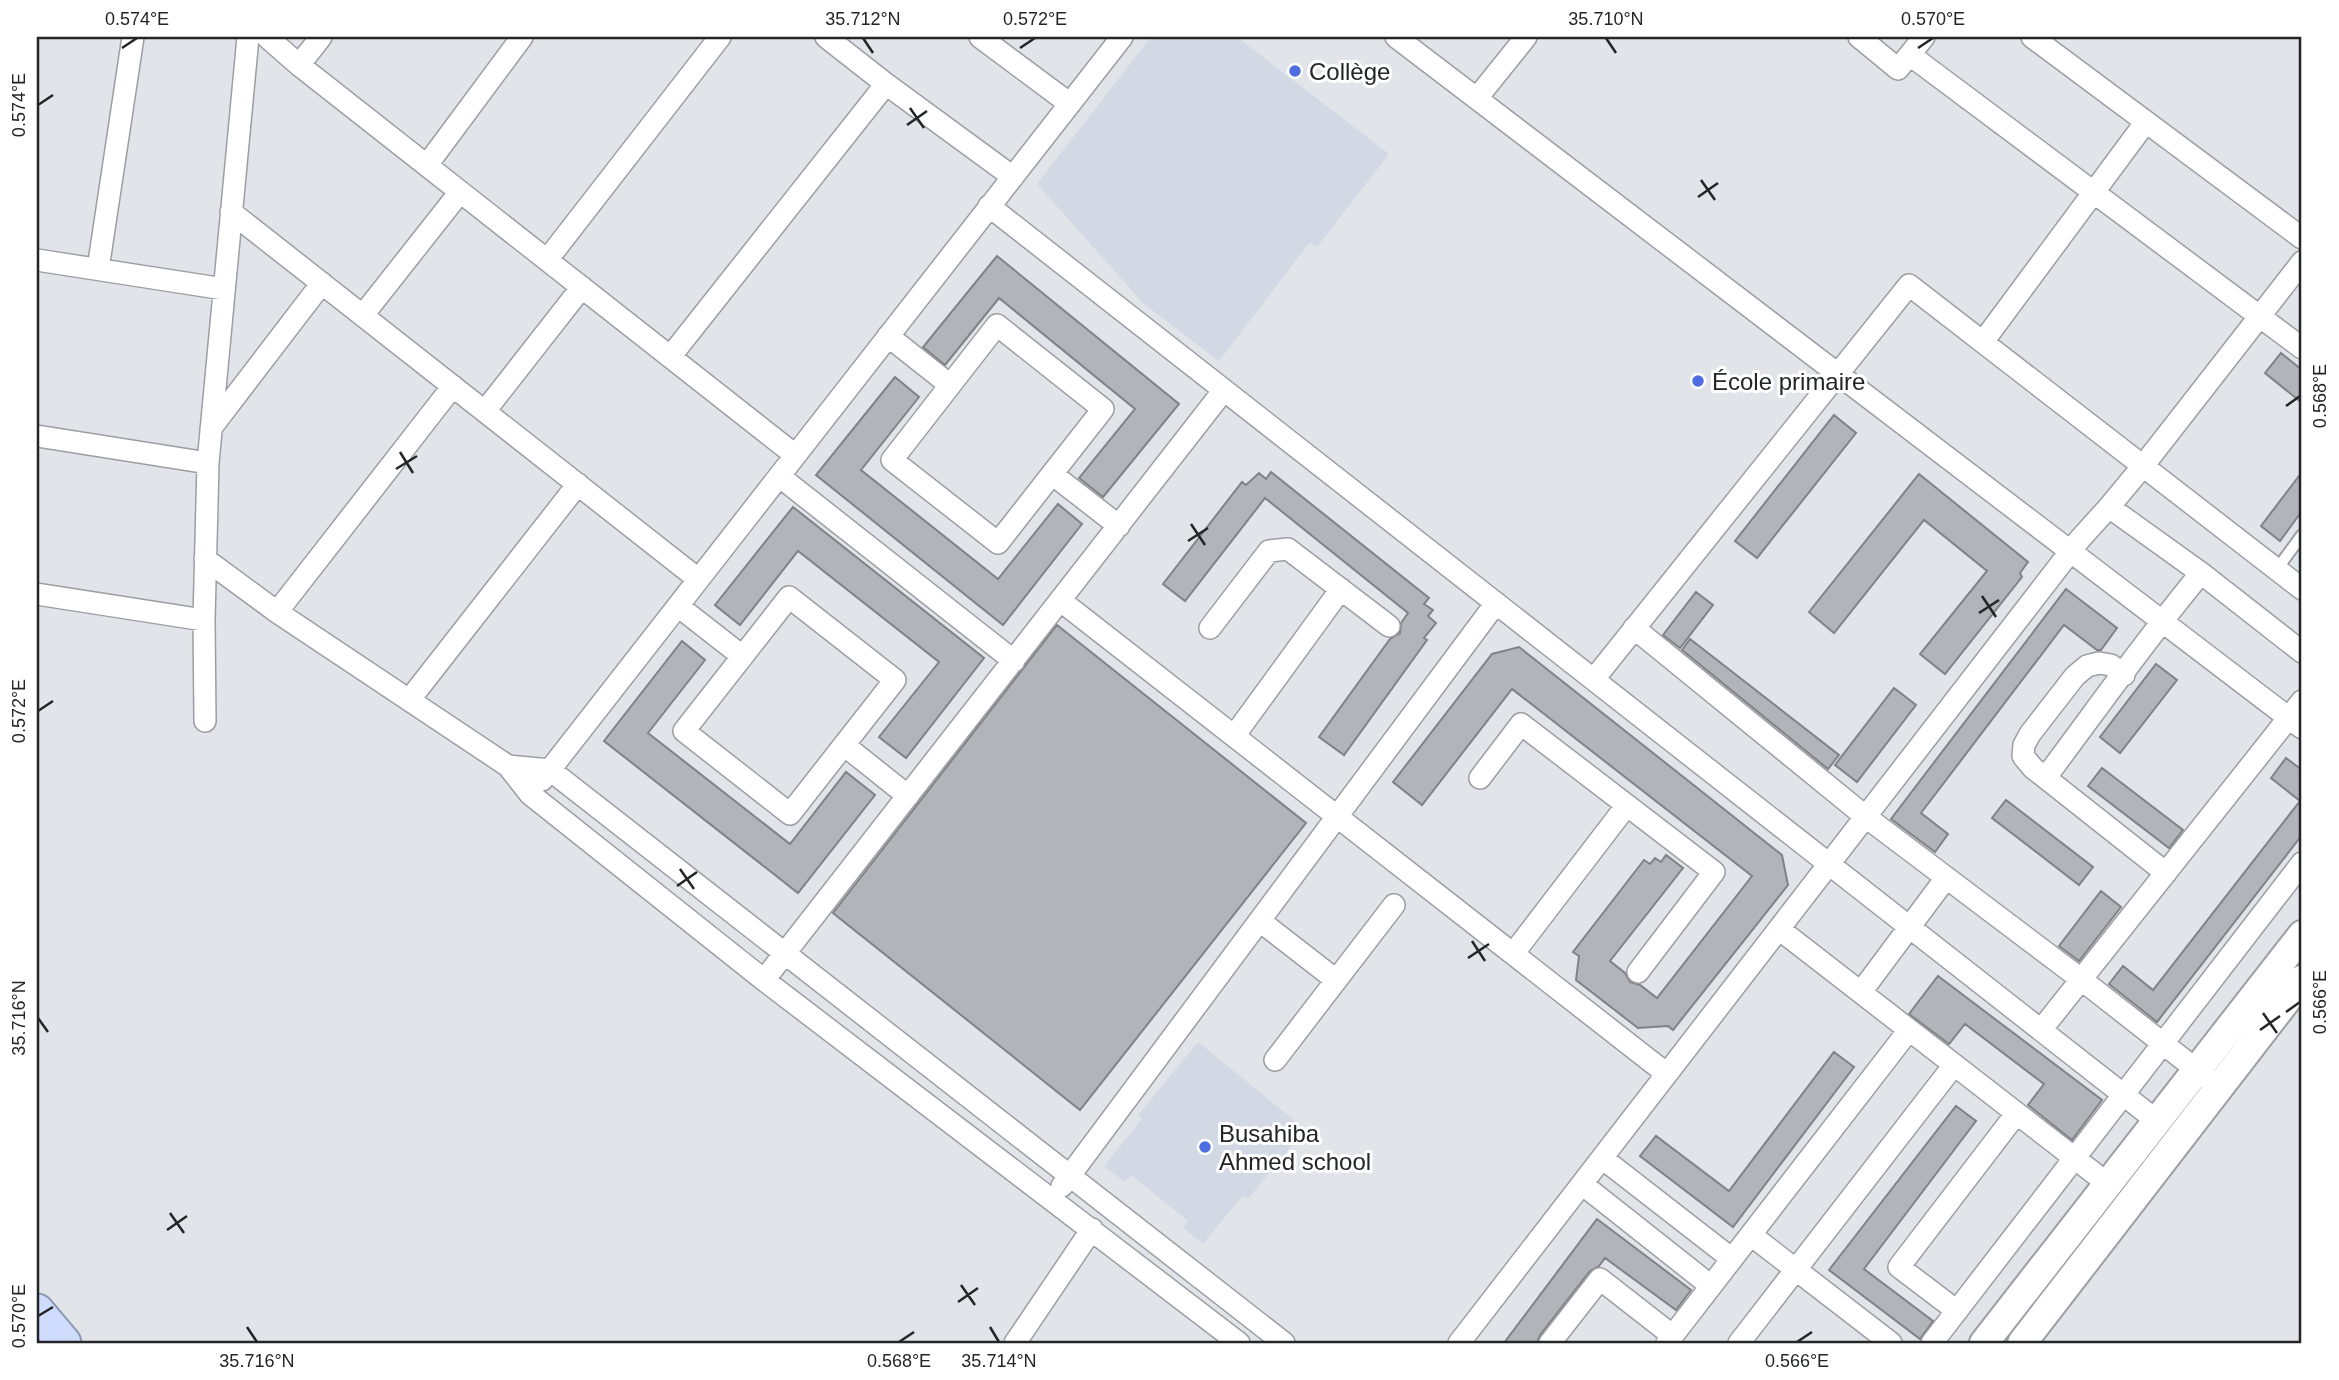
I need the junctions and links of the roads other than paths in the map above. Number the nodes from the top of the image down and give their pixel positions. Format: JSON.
{"nodes":[{"id":1,"x":133,"y":37,"type":"edge"},
{"id":2,"x":248,"y":37,"type":"edge"},
{"id":3,"x":267,"y":37,"type":"edge"},
{"id":4,"x":321,"y":37,"type":"edge"},
{"id":5,"x":522,"y":37,"type":"edge"},
{"id":6,"x":720,"y":37,"type":"edge"},
{"id":7,"x":826,"y":37,"type":"edge"},
{"id":8,"x":980,"y":37,"type":"edge"},
{"id":9,"x":1122,"y":37,"type":"edge"},
{"id":10,"x":1396,"y":37,"type":"edge"},
{"id":11,"x":1526,"y":37,"type":"edge"},
{"id":12,"x":1859,"y":37,"type":"edge"},
{"id":13,"x":1924,"y":37,"type":"edge"},
{"id":14,"x":2032,"y":37,"type":"edge"},
{"id":15,"x":1910,"y":55,"type":"junction"},
{"id":16,"x":299,"y":65,"type":"junction"},
{"id":17,"x":886,"y":85,"type":"junction"},
{"id":18,"x":1477,"y":98,"type":"junction"},
{"id":19,"x":1070,"y":104,"type":"junction"},
{"id":20,"x":2145,"y":123,"type":"junction"},
{"id":21,"x":426,"y":165,"type":"junction"},
{"id":22,"x":1013,"y":177,"type":"junction"},
{"id":23,"x":460,"y":192,"type":"junction"},
{"id":24,"x":2094,"y":192,"type":"junction"},
{"id":25,"x":989,"y":206,"type":"junction"},
{"id":26,"x":231,"y":212,"type":"junction"},
{"id":27,"x":2302,"y":238,"type":"edge"},
{"id":28,"x":37,"y":260,"type":"edge"},
{"id":29,"x":547,"y":260,"type":"junction"},
{"id":30,"x":98,"y":269,"type":"junction"},
{"id":31,"x":2299,"y":274,"type":"edge"},
{"id":32,"x":322,"y":283,"type":"junction"},
{"id":33,"x":582,"y":287,"type":"junction"},
{"id":34,"x":224,"y":289,"type":"junction"},
{"id":35,"x":363,"y":315,"type":"junction"},
{"id":36,"x":2260,"y":317,"type":"junction"},
{"id":37,"x":1988,"y":335,"type":"dead end"},
{"id":38,"x":888,"y":337,"type":"junction"},
{"id":39,"x":2302,"y":348,"type":"edge"},
{"id":40,"x":670,"y":356,"type":"junction"},
{"id":41,"x":1838,"y":374,"type":"junction"},
{"id":42,"x":950,"y":385,"type":"junction"},
{"id":43,"x":453,"y":386,"type":"junction"},
{"id":44,"x":1224,"y":390,"type":"junction"},
{"id":45,"x":485,"y":411,"type":"junction"},
{"id":46,"x":211,"y":428,"type":"junction"},
{"id":47,"x":37,"y":436,"type":"edge"},
{"id":48,"x":796,"y":455,"type":"junction"},
{"id":49,"x":208,"y":463,"type":"junction"},
{"id":50,"x":2143,"y":466,"type":"junction"},
{"id":51,"x":1052,"y":474,"type":"junction"},
{"id":52,"x":779,"y":476,"type":"junction"},
{"id":53,"x":578,"y":484,"type":"junction"},
{"id":54,"x":2109,"y":507,"type":"junction"},
{"id":55,"x":1119,"y":526,"type":"junction"},
{"id":56,"x":2302,"y":535,"type":"edge"},
{"id":57,"x":2071,"y":551,"type":"junction"},
{"id":58,"x":205,"y":559,"type":"junction"},
{"id":59,"x":2277,"y":569,"type":"junction"},
{"id":60,"x":2201,"y":573,"type":"junction"},
{"id":61,"x":698,"y":579,"type":"junction"},
{"id":62,"x":1341,"y":589,"type":"junction"},
{"id":63,"x":2302,"y":589,"type":"edge"},
{"id":64,"x":37,"y":594,"type":"edge"},
{"id":65,"x":1061,"y":601,"type":"junction"},
{"id":66,"x":1496,"y":603,"type":"junction"},
{"id":67,"x":678,"y":606,"type":"junction"},
{"id":68,"x":276,"y":612,"type":"junction"},
{"id":69,"x":204,"y":620,"type":"junction"},
{"id":70,"x":2161,"y":621,"type":"junction"},
{"id":71,"x":1389,"y":626,"type":"dead end"},
{"id":72,"x":1210,"y":628,"type":"dead end"},
{"id":73,"x":1634,"y":628,"type":"junction"},
{"id":74,"x":2302,"y":652,"type":"edge"},
{"id":75,"x":742,"y":656,"type":"junction"},
{"id":76,"x":1014,"y":661,"type":"junction"},
{"id":77,"x":2124,"y":675,"type":"junction"},
{"id":78,"x":1594,"y":680,"type":"junction"},
{"id":79,"x":410,"y":699,"type":"junction"},
{"id":80,"x":2298,"y":716,"type":"edge"},
{"id":81,"x":205,"y":721,"type":"dead end"},
{"id":82,"x":1234,"y":736,"type":"junction"},
{"id":83,"x":844,"y":745,"type":"junction"},
{"id":84,"x":508,"y":766,"type":"junction"},
{"id":85,"x":550,"y":770,"type":"junction"},
{"id":86,"x":1480,"y":778,"type":"dead end"},
{"id":87,"x":2046,"y":778,"type":"junction"},
{"id":88,"x":530,"y":794,"type":"junction"},
{"id":89,"x":908,"y":796,"type":"junction"},
{"id":90,"x":1627,"y":805,"type":"junction"},
{"id":91,"x":1338,"y":817,"type":"junction"},
{"id":92,"x":1866,"y":817,"type":"junction"},
{"id":93,"x":1828,"y":863,"type":"junction"},
{"id":94,"x":2302,"y":863,"type":"edge"},
{"id":95,"x":2166,"y":873,"type":"junction"},
{"id":96,"x":1946,"y":878,"type":"junction"},
{"id":97,"x":1394,"y":905,"type":"dead end"},
{"id":98,"x":1260,"y":921,"type":"junction"},
{"id":99,"x":1909,"y":926,"type":"junction"},
{"id":100,"x":1779,"y":929,"type":"junction"},
{"id":101,"x":2302,"y":935,"type":"edge"},
{"id":102,"x":786,"y":953,"type":"junction"},
{"id":103,"x":1513,"y":954,"type":"junction"},
{"id":104,"x":1639,"y":972,"type":"dead end"},
{"id":105,"x":764,"y":980,"type":"junction"},
{"id":106,"x":1336,"y":980,"type":"junction"},
{"id":107,"x":2082,"y":980,"type":"junction"},
{"id":108,"x":2302,"y":980,"type":"edge"},
{"id":109,"x":1861,"y":992,"type":"junction"},
{"id":110,"x":1909,"y":1030,"type":"junction"},
{"id":111,"x":2041,"y":1030,"type":"junction"},
{"id":112,"x":2163,"y":1043,"type":"junction"},
{"id":113,"x":1275,"y":1060,"type":"dead end"},
{"id":114,"x":1954,"y":1065,"type":"junction"},
{"id":115,"x":2196,"y":1070,"type":"junction"},
{"id":116,"x":1667,"y":1074,"type":"junction"},
{"id":117,"x":2220,"y":1088,"type":"junction"},
{"id":118,"x":2123,"y":1094,"type":"junction"},
{"id":119,"x":2017,"y":1114,"type":"junction"},
{"id":120,"x":2157,"y":1121,"type":"junction"},
{"id":121,"x":1602,"y":1158,"type":"junction"},
{"id":122,"x":2075,"y":1158,"type":"junction"},
{"id":123,"x":1070,"y":1175,"type":"junction"},
{"id":124,"x":1581,"y":1184,"type":"junction"},
{"id":125,"x":2108,"y":1184,"type":"junction"},
{"id":126,"x":1052,"y":1199,"type":"junction"},
{"id":127,"x":1092,"y":1229,"type":"junction"},
{"id":128,"x":1751,"y":1235,"type":"junction"},
{"id":129,"x":1732,"y":1259,"type":"junction"},
{"id":130,"x":1796,"y":1269,"type":"junction"},
{"id":131,"x":1712,"y":1286,"type":"junction"},
{"id":132,"x":37,"y":1311,"type":"edge"},
{"id":133,"x":1957,"y":1311,"type":"junction"},
{"id":134,"x":1670,"y":1340,"type":"edge"},
{"id":135,"x":64,"y":1343,"type":"edge"},
{"id":136,"x":1015,"y":1343,"type":"edge"},
{"id":137,"x":1239,"y":1343,"type":"edge"},
{"id":138,"x":1284,"y":1343,"type":"edge"},
{"id":139,"x":1459,"y":1343,"type":"edge"},
{"id":140,"x":1550,"y":1343,"type":"edge"},
{"id":141,"x":1739,"y":1343,"type":"edge"},
{"id":142,"x":1891,"y":1343,"type":"edge"},
{"id":143,"x":1932,"y":1343,"type":"edge"},
{"id":144,"x":1984,"y":1343,"type":"edge"},
{"id":145,"x":2022,"y":1343,"type":"edge"}],
"edges":[{"from":1,"to":30,"type":"street"},
{"from":2,"to":26,"type":"street"},
{"from":3,"to":16,"type":"street"},
{"from":4,"to":16,"type":"street"},
{"from":5,"to":21,"type":"street"},
{"from":6,"to":29,"type":"street"},
{"from":7,"to":17,"type":"street"},
{"from":8,"to":19,"type":"street"},
{"from":9,"to":19,"type":"street"},
{"from":10,"to":18,"type":"street"},
{"from":11,"to":18,"type":"street"},
{"from":12,"to":15,"type":"street"},
{"from":13,"to":15,"type":"street"},
{"from":14,"to":20,"type":"street"},
{"from":15,"to":24,"type":"street"},
{"from":16,"to":21,"type":"street"},
{"from":17,"to":22,"type":"street"},
{"from":17,"to":40,"type":"street"},
{"from":18,"to":41,"type":"street"},
{"from":19,"to":22,"type":"street"},
{"from":20,"to":24,"type":"street"},
{"from":20,"to":27,"type":"street"},
{"from":21,"to":23,"type":"street"},
{"from":22,"to":25,"type":"street"},
{"from":23,"to":29,"type":"street"},
{"from":23,"to":35,"type":"street"},
{"from":24,"to":36,"type":"street"},
{"from":24,"to":37,"type":"street"},
{"from":25,"to":38,"type":"street"},
{"from":25,"to":44,"type":"street"},
{"from":26,"to":32,"type":"street"},
{"from":26,"to":34,"type":"street"},
{"from":28,"to":30,"type":"street"},
{"from":29,"to":33,"type":"street"},
{"from":30,"to":34,"type":"street"},
{"from":31,"to":36,"type":"street"},
{"from":32,"to":35,"type":"street"},
{"from":32,"to":46,"type":"street"},
{"from":33,"to":40,"type":"street"},
{"from":33,"to":45,"type":"street"},
{"from":34,"to":46,"type":"street"},
{"from":35,"to":43,"type":"street"},
{"from":36,"to":39,"type":"street"},
{"from":36,"to":50,"type":"street"},
{"from":38,"to":42,"type":"street"},
{"from":38,"to":48,"type":"street"},
{"from":40,"to":48,"type":"street"},
{"from":41,"to":50,"type":"street"},
{"from":41,"to":57,"type":"street"},
{"from":41,"to":73,"type":"street"},
{"from":42,"to":51,"type":"street"},
{"from":42,"to":51,"type":"street"},
{"from":43,"to":45,"type":"street"},
{"from":43,"to":68,"type":"street"},
{"from":44,"to":55,"type":"street"},
{"from":44,"to":66,"type":"street"},
{"from":45,"to":53,"type":"street"},
{"from":46,"to":49,"type":"street"},
{"from":47,"to":49,"type":"street"},
{"from":48,"to":52,"type":"street"},
{"from":49,"to":58,"type":"street"},
{"from":50,"to":54,"type":"street"},
{"from":50,"to":59,"type":"street"},
{"from":51,"to":55,"type":"street"},
{"from":52,"to":61,"type":"street"},
{"from":52,"to":76,"type":"street"},
{"from":53,"to":61,"type":"street"},
{"from":53,"to":79,"type":"street"},
{"from":54,"to":57,"type":"street"},
{"from":54,"to":60,"type":"street"},
{"from":55,"to":65,"type":"street"},
{"from":56,"to":59,"type":"lane"},
{"from":57,"to":70,"type":"street"},
{"from":57,"to":92,"type":"street"},
{"from":58,"to":68,"type":"street"},
{"from":58,"to":69,"type":"street"},
{"from":59,"to":63,"type":"street"},
{"from":60,"to":70,"type":"street"},
{"from":60,"to":74,"type":"street"},
{"from":61,"to":67,"type":"street"},
{"from":62,"to":71,"type":"street"},
{"from":62,"to":72,"type":"street"},
{"from":62,"to":82,"type":"street"},
{"from":64,"to":69,"type":"street"},
{"from":65,"to":76,"type":"street"},
{"from":65,"to":82,"type":"street"},
{"from":66,"to":78,"type":"street"},
{"from":66,"to":91,"type":"street"},
{"from":67,"to":75,"type":"street"},
{"from":67,"to":85,"type":"street"},
{"from":68,"to":79,"type":"street"},
{"from":69,"to":81,"type":"street"},
{"from":70,"to":77,"type":"street"},
{"from":70,"to":80,"type":"street"},
{"from":73,"to":78,"type":"street"},
{"from":73,"to":92,"type":"street"},
{"from":75,"to":83,"type":"street"},
{"from":75,"to":83,"type":"street"},
{"from":76,"to":89,"type":"street"},
{"from":77,"to":87,"type":"street"},
{"from":77,"to":87,"type":"street"},
{"from":78,"to":93,"type":"street"},
{"from":79,"to":84,"type":"street"},
{"from":80,"to":95,"type":"street"},
{"from":82,"to":91,"type":"street"},
{"from":83,"to":89,"type":"street"},
{"from":84,"to":85,"type":"street"},
{"from":84,"to":88,"type":"street"},
{"from":85,"to":88,"type":"street"},
{"from":85,"to":102,"type":"street"},
{"from":86,"to":90,"type":"street"},
{"from":87,"to":95,"type":"street"},
{"from":88,"to":105,"type":"street"},
{"from":89,"to":102,"type":"street"},
{"from":90,"to":103,"type":"street"},
{"from":90,"to":104,"type":"street"},
{"from":91,"to":98,"type":"street"},
{"from":91,"to":103,"type":"street"},
{"from":92,"to":93,"type":"street"},
{"from":92,"to":96,"type":"street"},
{"from":93,"to":99,"type":"street"},
{"from":93,"to":100,"type":"street"},
{"from":94,"to":112,"type":"street"},
{"from":95,"to":107,"type":"street"},
{"from":96,"to":99,"type":"street"},
{"from":96,"to":107,"type":"street"},
{"from":97,"to":106,"type":"street"},
{"from":98,"to":106,"type":"street"},
{"from":98,"to":123,"type":"street"},
{"from":99,"to":109,"type":"street"},
{"from":99,"to":111,"type":"street"},
{"from":100,"to":109,"type":"street"},
{"from":100,"to":116,"type":"street"},
{"from":101,"to":115,"type":"main road"},
{"from":102,"to":105,"type":"street"},
{"from":102,"to":123,"type":"street"},
{"from":103,"to":116,"type":"street"},
{"from":105,"to":126,"type":"street"},
{"from":106,"to":113,"type":"street"},
{"from":107,"to":111,"type":"street"},
{"from":107,"to":112,"type":"street"},
{"from":108,"to":117,"type":"main road"},
{"from":109,"to":110,"type":"street"},
{"from":110,"to":114,"type":"street"},
{"from":110,"to":128,"type":"street"},
{"from":111,"to":118,"type":"street"},
{"from":112,"to":115,"type":"street"},
{"from":112,"to":118,"type":"street"},
{"from":114,"to":119,"type":"street"},
{"from":114,"to":130,"type":"street"},
{"from":115,"to":117,"type":"street"},
{"from":115,"to":120,"type":"main road"},
{"from":116,"to":121,"type":"street"},
{"from":117,"to":145,"type":"main road"},
{"from":118,"to":120,"type":"street"},
{"from":118,"to":122,"type":"street"},
{"from":119,"to":122,"type":"street"},
{"from":119,"to":133,"type":"street"},
{"from":120,"to":125,"type":"main road"},
{"from":121,"to":124,"type":"street"},
{"from":121,"to":129,"type":"street"},
{"from":122,"to":125,"type":"street"},
{"from":122,"to":133,"type":"street"},
{"from":123,"to":126,"type":"street"},
{"from":123,"to":138,"type":"street"},
{"from":124,"to":131,"type":"street"},
{"from":124,"to":139,"type":"street"},
{"from":125,"to":144,"type":"main road"},
{"from":126,"to":127,"type":"street"},
{"from":127,"to":136,"type":"street"},
{"from":127,"to":137,"type":"street"},
{"from":128,"to":129,"type":"street"},
{"from":128,"to":130,"type":"street"},
{"from":129,"to":131,"type":"street"},
{"from":130,"to":141,"type":"street"},
{"from":130,"to":142,"type":"street"},
{"from":131,"to":134,"type":"street"},
{"from":132,"to":135,"type":"highway"},
{"from":133,"to":143,"type":"street"},
{"from":134,"to":140,"type":"street"}]}
